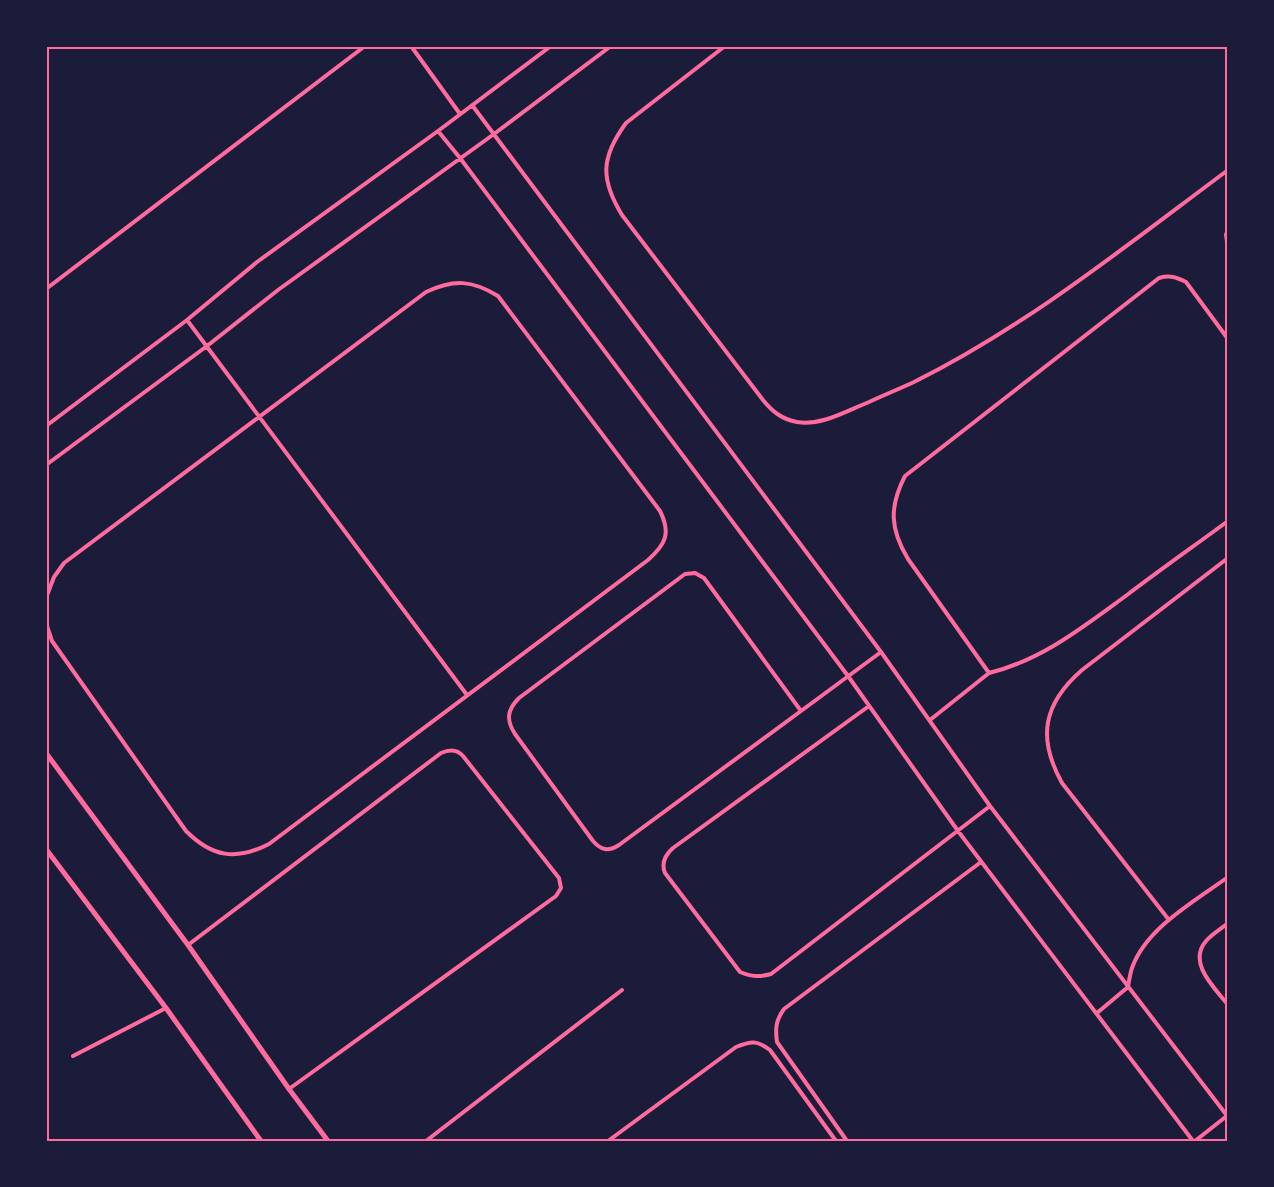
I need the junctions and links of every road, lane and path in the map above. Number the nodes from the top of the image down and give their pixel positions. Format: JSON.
{"nodes":[{"id":1,"x":365,"y":46,"type":"edge"},
{"id":2,"x":411,"y":46,"type":"edge"},
{"id":3,"x":551,"y":46,"type":"edge"},
{"id":4,"x":611,"y":46,"type":"edge"},
{"id":5,"x":725,"y":46,"type":"edge"},
{"id":6,"x":472,"y":105,"type":"junction"},
{"id":7,"x":460,"y":114,"type":"junction"},
{"id":8,"x":438,"y":131,"type":"junction"},
{"id":9,"x":494,"y":134,"type":"junction"},
{"id":10,"x":460,"y":158,"type":"junction"},
{"id":11,"x":1228,"y":170,"type":"edge"},
{"id":12,"x":1228,"y":229,"type":"edge"},
{"id":13,"x":1228,"y":248,"type":"edge"},
{"id":14,"x":46,"y":289,"type":"edge"},
{"id":15,"x":187,"y":320,"type":"junction"},
{"id":16,"x":1228,"y":339,"type":"edge"},
{"id":17,"x":207,"y":346,"type":"junction"},
{"id":18,"x":259,"y":417,"type":"junction"},
{"id":19,"x":46,"y":426,"type":"edge"},
{"id":20,"x":46,"y":465,"type":"edge"},
{"id":21,"x":1228,"y":521,"type":"edge"},
{"id":22,"x":1228,"y":558,"type":"edge"},
{"id":23,"x":46,"y":598,"type":"edge"},
{"id":24,"x":46,"y":623,"type":"edge"},
{"id":25,"x":881,"y":652,"type":"junction"},
{"id":26,"x":989,"y":673,"type":"junction"},
{"id":27,"x":848,"y":676,"type":"junction"},
{"id":28,"x":467,"y":695,"type":"junction"},
{"id":29,"x":869,"y":706,"type":"junction"},
{"id":30,"x":801,"y":711,"type":"junction"},
{"id":31,"x":930,"y":720,"type":"junction"},
{"id":32,"x":46,"y":753,"type":"edge"},
{"id":33,"x":990,"y":806,"type":"junction"},
{"id":34,"x":958,"y":831,"type":"junction"},
{"id":35,"x":46,"y":849,"type":"edge"},
{"id":36,"x":981,"y":862,"type":"junction"},
{"id":37,"x":1228,"y":877,"type":"edge"},
{"id":38,"x":1169,"y":920,"type":"junction"},
{"id":39,"x":1228,"y":924,"type":"edge"},
{"id":40,"x":188,"y":945,"type":"junction"},
{"id":41,"x":1128,"y":987,"type":"junction"},
{"id":42,"x":622,"y":990,"type":"dead end"},
{"id":43,"x":1228,"y":1005,"type":"edge"},
{"id":44,"x":166,"y":1008,"type":"junction"},
{"id":45,"x":1097,"y":1012,"type":"junction"},
{"id":46,"x":73,"y":1056,"type":"dead end"},
{"id":47,"x":289,"y":1089,"type":"junction"},
{"id":48,"x":1228,"y":1116,"type":"edge"},
{"id":49,"x":261,"y":1141,"type":"edge"},
{"id":50,"x":328,"y":1141,"type":"edge"},
{"id":51,"x":426,"y":1141,"type":"edge"},
{"id":52,"x":608,"y":1141,"type":"edge"},
{"id":53,"x":836,"y":1141,"type":"edge"},
{"id":54,"x":847,"y":1141,"type":"edge"},
{"id":55,"x":1194,"y":1141,"type":"edge"}],
"edges":[{"from":1,"to":14,"type":"lane"},
{"from":2,"to":7,"type":"lane"},
{"from":3,"to":6,"type":"lane"},
{"from":4,"to":9,"type":"lane"},
{"from":5,"to":11,"type":"lane"},
{"from":6,"to":7,"type":"lane"},
{"from":6,"to":9,"type":"lane"},
{"from":7,"to":8,"type":"lane"},
{"from":8,"to":10,"type":"lane"},
{"from":8,"to":15,"type":"lane"},
{"from":9,"to":10,"type":"lane"},
{"from":9,"to":25,"type":"lane"},
{"from":10,"to":17,"type":"lane"},
{"from":10,"to":27,"type":"lane"},
{"from":12,"to":13,"type":"lane"},
{"from":15,"to":17,"type":"lane"},
{"from":15,"to":19,"type":"lane"},
{"from":16,"to":26,"type":"lane"},
{"from":17,"to":18,"type":"lane"},
{"from":17,"to":20,"type":"lane"},
{"from":18,"to":23,"type":"lane"},
{"from":18,"to":28,"type":"lane"},
{"from":18,"to":28,"type":"lane"},
{"from":21,"to":26,"type":"lane"},
{"from":22,"to":38,"type":"lane"},
{"from":24,"to":28,"type":"lane"},
{"from":25,"to":27,"type":"lane"},
{"from":25,"to":31,"type":"lane"},
{"from":26,"to":31,"type":"lane"},
{"from":27,"to":29,"type":"lane"},
{"from":27,"to":30,"type":"lane"},
{"from":29,"to":34,"type":"lane"},
{"from":29,"to":34,"type":"lane"},
{"from":30,"to":30,"type":"lane"},
{"from":31,"to":33,"type":"lane"},
{"from":32,"to":40,"type":"street"},
{"from":33,"to":34,"type":"lane"},
{"from":33,"to":41,"type":"lane"},
{"from":34,"to":36,"type":"lane"},
{"from":35,"to":44,"type":"street"},
{"from":36,"to":45,"type":"lane"},
{"from":36,"to":54,"type":"lane"},
{"from":37,"to":38,"type":"lane"},
{"from":38,"to":41,"type":"lane"},
{"from":39,"to":43,"type":"lane"},
{"from":40,"to":47,"type":"street"},
{"from":40,"to":47,"type":"lane"},
{"from":41,"to":45,"type":"lane"},
{"from":41,"to":48,"type":"lane"},
{"from":42,"to":51,"type":"lane"},
{"from":44,"to":46,"type":"lane"},
{"from":44,"to":49,"type":"street"},
{"from":45,"to":55,"type":"lane"},
{"from":47,"to":50,"type":"street"},
{"from":48,"to":55,"type":"lane"},
{"from":52,"to":53,"type":"lane"}]}
